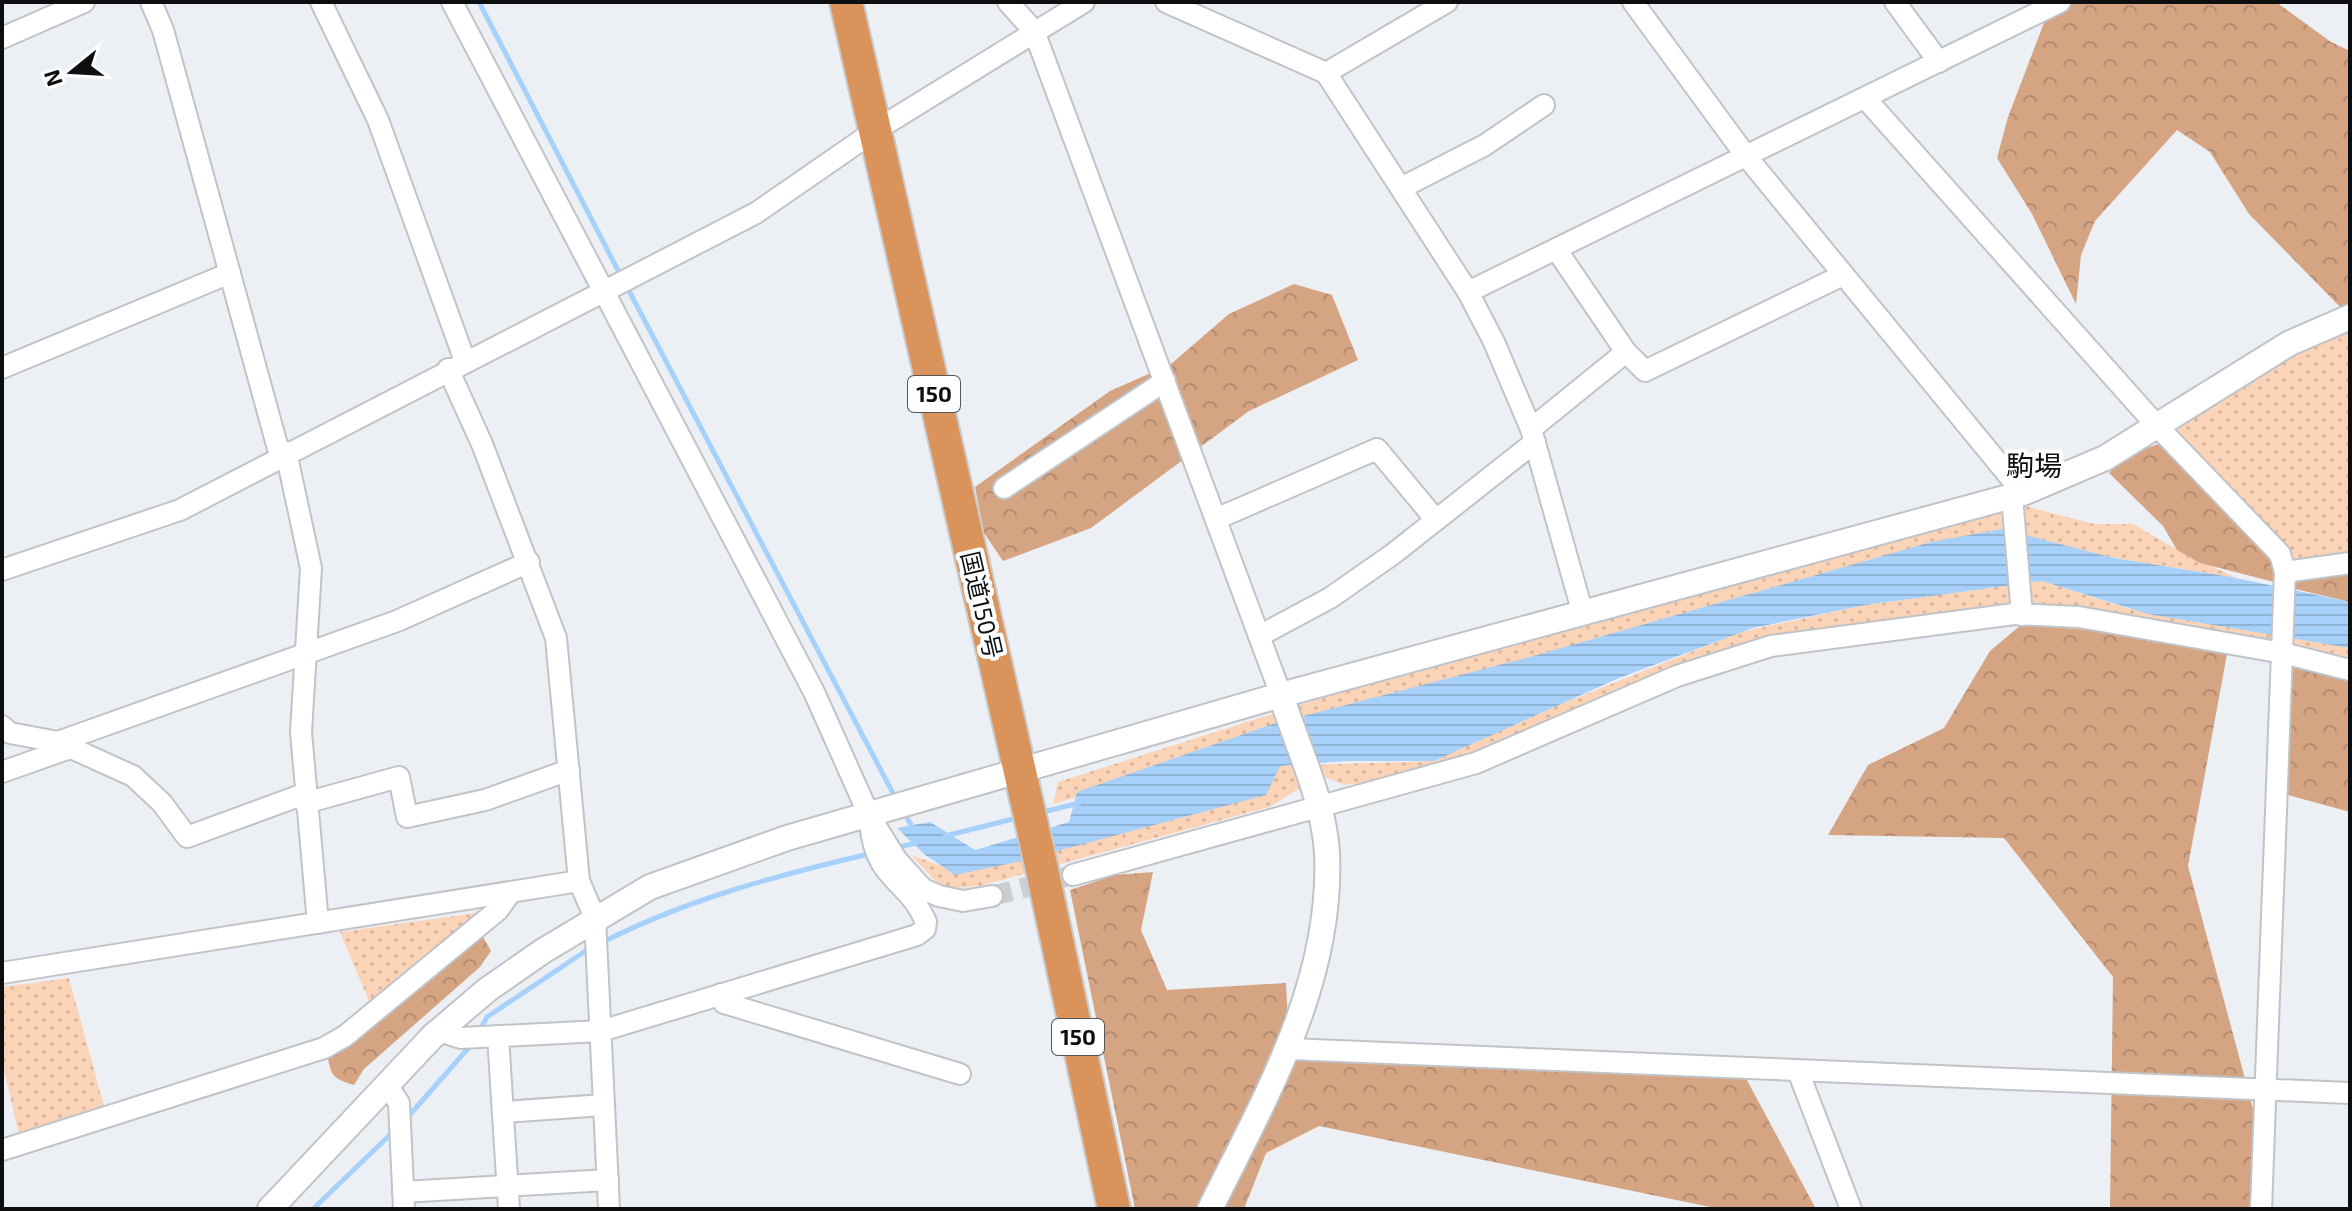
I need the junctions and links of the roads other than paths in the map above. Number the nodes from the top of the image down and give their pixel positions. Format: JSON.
{"nodes":[{"id":1,"x":84,"y":2,"type":"edge"},
{"id":2,"x":151,"y":2,"type":"edge"},
{"id":3,"x":321,"y":2,"type":"edge"},
{"id":4,"x":452,"y":2,"type":"edge"},
{"id":5,"x":846,"y":2,"type":"edge"},
{"id":6,"x":1008,"y":2,"type":"edge"},
{"id":7,"x":1084,"y":2,"type":"edge"},
{"id":8,"x":1166,"y":2,"type":"edge"},
{"id":9,"x":1447,"y":2,"type":"edge"},
{"id":10,"x":1633,"y":2,"type":"edge"},
{"id":11,"x":1895,"y":2,"type":"edge"},
{"id":12,"x":2056,"y":3,"type":"edge"},
{"id":13,"x":1034,"y":31,"type":"junction"},
{"id":14,"x":2,"y":38,"type":"edge"},
{"id":15,"x":1939,"y":62,"type":"junction"},
{"id":16,"x":1326,"y":73,"type":"junction"},
{"id":17,"x":1865,"y":98,"type":"junction"},
{"id":18,"x":1544,"y":105,"type":"dead end"},
{"id":19,"x":876,"y":130,"type":"junction"},
{"id":20,"x":1746,"y":156,"type":"junction"},
{"id":21,"x":1401,"y":188,"type":"junction"},
{"id":22,"x":1556,"y":249,"type":"junction"},
{"id":23,"x":230,"y":273,"type":"junction"},
{"id":24,"x":1843,"y":275,"type":"junction"},
{"id":25,"x":604,"y":289,"type":"junction"},
{"id":26,"x":1468,"y":292,"type":"junction"},
{"id":27,"x":2350,"y":317,"type":"edge"},
{"id":28,"x":1626,"y":352,"type":"junction"},
{"id":29,"x":456,"y":365,"type":"junction"},
{"id":30,"x":2,"y":368,"type":"edge"},
{"id":31,"x":1165,"y":381,"type":"junction"},
{"id":32,"x":2157,"y":426,"type":"junction"},
{"id":33,"x":1533,"y":435,"type":"junction"},
{"id":34,"x":283,"y":454,"type":"junction"},
{"id":35,"x":1004,"y":488,"type":"dead end"},
{"id":36,"x":2017,"y":502,"type":"junction"},
{"id":37,"x":1216,"y":519,"type":"junction"},
{"id":38,"x":1436,"y":520,"type":"junction"},
{"id":39,"x":529,"y":562,"type":"junction"},
{"id":40,"x":2350,"y":563,"type":"edge"},
{"id":41,"x":2,"y":570,"type":"edge"},
{"id":42,"x":2284,"y":576,"type":"junction"},
{"id":43,"x":1583,"y":614,"type":"junction"},
{"id":44,"x":2022,"y":615,"type":"junction"},
{"id":45,"x":1259,"y":636,"type":"junction"},
{"id":46,"x":2282,"y":650,"type":"junction"},
{"id":47,"x":306,"y":651,"type":"junction"},
{"id":48,"x":2350,"y":670,"type":"edge"},
{"id":49,"x":1284,"y":702,"type":"junction"},
{"id":50,"x":2,"y":726,"type":"edge"},
{"id":51,"x":64,"y":745,"type":"junction"},
{"id":52,"x":569,"y":770,"type":"junction"},
{"id":53,"x":2,"y":772,"type":"edge"},
{"id":54,"x":1021,"y":779,"type":"junction"},
{"id":55,"x":304,"y":798,"type":"junction"},
{"id":56,"x":1319,"y":808,"type":"junction"},
{"id":57,"x":874,"y":813,"type":"junction"},
{"id":58,"x":1073,"y":875,"type":"tunnel mouth"},
{"id":59,"x":579,"y":881,"type":"junction"},
{"id":60,"x":511,"y":892,"type":"junction"},
{"id":61,"x":992,"y":896,"type":"tunnel mouth"},
{"id":62,"x":595,"y":918,"type":"junction"},
{"id":63,"x":318,"y":923,"type":"junction"},
{"id":64,"x":2,"y":973,"type":"edge"},
{"id":65,"x":721,"y":994,"type":"junction"},
{"id":66,"x":439,"y":1031,"type":"junction"},
{"id":67,"x":601,"y":1031,"type":"junction"},
{"id":68,"x":498,"y":1036,"type":"junction"},
{"id":69,"x":1289,"y":1049,"type":"junction"},
{"id":70,"x":1798,"y":1071,"type":"junction"},
{"id":71,"x":960,"y":1074,"type":"dead end"},
{"id":72,"x":387,"y":1085,"type":"junction"},
{"id":73,"x":2264,"y":1090,"type":"junction"},
{"id":74,"x":2350,"y":1093,"type":"edge"},
{"id":75,"x":604,"y":1105,"type":"junction"},
{"id":76,"x":503,"y":1112,"type":"junction"},
{"id":77,"x":2,"y":1150,"type":"edge"},
{"id":78,"x":608,"y":1180,"type":"junction"},
{"id":79,"x":507,"y":1185,"type":"junction"},
{"id":80,"x":404,"y":1200,"type":"edge"},
{"id":81,"x":270,"y":1209,"type":"edge"},
{"id":82,"x":509,"y":1209,"type":"edge"},
{"id":83,"x":609,"y":1209,"type":"edge"},
{"id":84,"x":1114,"y":1209,"type":"edge"},
{"id":85,"x":1210,"y":1209,"type":"edge"},
{"id":86,"x":1851,"y":1209,"type":"edge"},
{"id":87,"x":2261,"y":1209,"type":"edge"}],
"edges":[{"from":1,"to":14,"type":"street"},
{"from":2,"to":23,"type":"street"},
{"from":3,"to":29,"type":"street"},
{"from":4,"to":25,"type":"street"},
{"from":5,"to":19,"type":"highway","name":"国道150号","number":"150"},
{"from":6,"to":13,"type":"street"},
{"from":7,"to":13,"type":"street"},
{"from":8,"to":16,"type":"street"},
{"from":9,"to":16,"type":"street"},
{"from":10,"to":20,"type":"street"},
{"from":11,"to":15,"type":"street"},
{"from":12,"to":15,"type":"street"},
{"from":13,"to":19,"type":"street"},
{"from":13,"to":31,"type":"street"},
{"from":15,"to":17,"type":"street"},
{"from":16,"to":21,"type":"street"},
{"from":17,"to":20,"type":"street"},
{"from":17,"to":32,"type":"street"},
{"from":18,"to":21,"type":"street"},
{"from":19,"to":25,"type":"street"},
{"from":19,"to":54,"type":"highway","name":"国道150号","number":"150"},
{"from":20,"to":22,"type":"street"},
{"from":20,"to":24,"type":"street"},
{"from":21,"to":26,"type":"street"},
{"from":22,"to":26,"type":"street"},
{"from":22,"to":28,"type":"street"},
{"from":23,"to":30,"type":"street"},
{"from":23,"to":34,"type":"street"},
{"from":24,"to":28,"type":"street"},
{"from":24,"to":36,"type":"street"},
{"from":25,"to":29,"type":"street"},
{"from":25,"to":57,"type":"street"},
{"from":26,"to":33,"type":"street"},
{"from":27,"to":32,"type":"street"},
{"from":28,"to":33,"type":"street"},
{"from":29,"to":34,"type":"street"},
{"from":29,"to":39,"type":"street"},
{"from":31,"to":35,"type":"street"},
{"from":31,"to":37,"type":"street"},
{"from":32,"to":36,"type":"street"},
{"from":32,"to":42,"type":"street"},
{"from":33,"to":38,"type":"street"},
{"from":33,"to":43,"type":"street"},
{"from":34,"to":41,"type":"street"},
{"from":34,"to":47,"type":"street"},
{"from":36,"to":43,"type":"street"},
{"from":36,"to":44,"type":"street"},
{"from":37,"to":38,"type":"street"},
{"from":37,"to":45,"type":"street"},
{"from":38,"to":45,"type":"street"},
{"from":39,"to":47,"type":"street"},
{"from":39,"to":52,"type":"street"},
{"from":40,"to":42,"type":"street"},
{"from":42,"to":46,"type":"street"},
{"from":43,"to":49,"type":"street"},
{"from":44,"to":46,"type":"street"},
{"from":44,"to":56,"type":"street"},
{"from":45,"to":49,"type":"street"},
{"from":46,"to":48,"type":"street"},
{"from":46,"to":73,"type":"street"},
{"from":47,"to":51,"type":"street"},
{"from":47,"to":55,"type":"street"},
{"from":49,"to":54,"type":"street"},
{"from":49,"to":56,"type":"street"},
{"from":50,"to":51,"type":"street"},
{"from":51,"to":53,"type":"street"},
{"from":51,"to":55,"type":"street"},
{"from":52,"to":55,"type":"street"},
{"from":52,"to":59,"type":"street"},
{"from":54,"to":57,"type":"street"},
{"from":54,"to":84,"type":"highway","name":"国道150号","number":"150"},
{"from":55,"to":63,"type":"street"},
{"from":56,"to":58,"type":"street"},
{"from":56,"to":69,"type":"street"},
{"from":57,"to":61,"type":"street"},
{"from":57,"to":62,"type":"street"},
{"from":57,"to":65,"type":"street"},
{"from":59,"to":60,"type":"street"},
{"from":59,"to":62,"type":"street"},
{"from":60,"to":63,"type":"street"},
{"from":60,"to":77,"type":"street"},
{"from":62,"to":66,"type":"street"},
{"from":62,"to":67,"type":"street"},
{"from":63,"to":64,"type":"street"},
{"from":65,"to":67,"type":"street"},
{"from":65,"to":71,"type":"street"},
{"from":66,"to":68,"type":"street"},
{"from":66,"to":72,"type":"street"},
{"from":67,"to":68,"type":"street"},
{"from":67,"to":75,"type":"street"},
{"from":68,"to":76,"type":"street"},
{"from":69,"to":70,"type":"street"},
{"from":69,"to":85,"type":"street"},
{"from":70,"to":73,"type":"street"},
{"from":70,"to":86,"type":"street"},
{"from":72,"to":80,"type":"street"},
{"from":72,"to":81,"type":"street"},
{"from":73,"to":74,"type":"street"},
{"from":73,"to":87,"type":"street"},
{"from":75,"to":76,"type":"street"},
{"from":75,"to":78,"type":"street"},
{"from":76,"to":79,"type":"street"},
{"from":78,"to":79,"type":"street"},
{"from":78,"to":83,"type":"street"},
{"from":79,"to":80,"type":"street"},
{"from":79,"to":82,"type":"street"}]}
